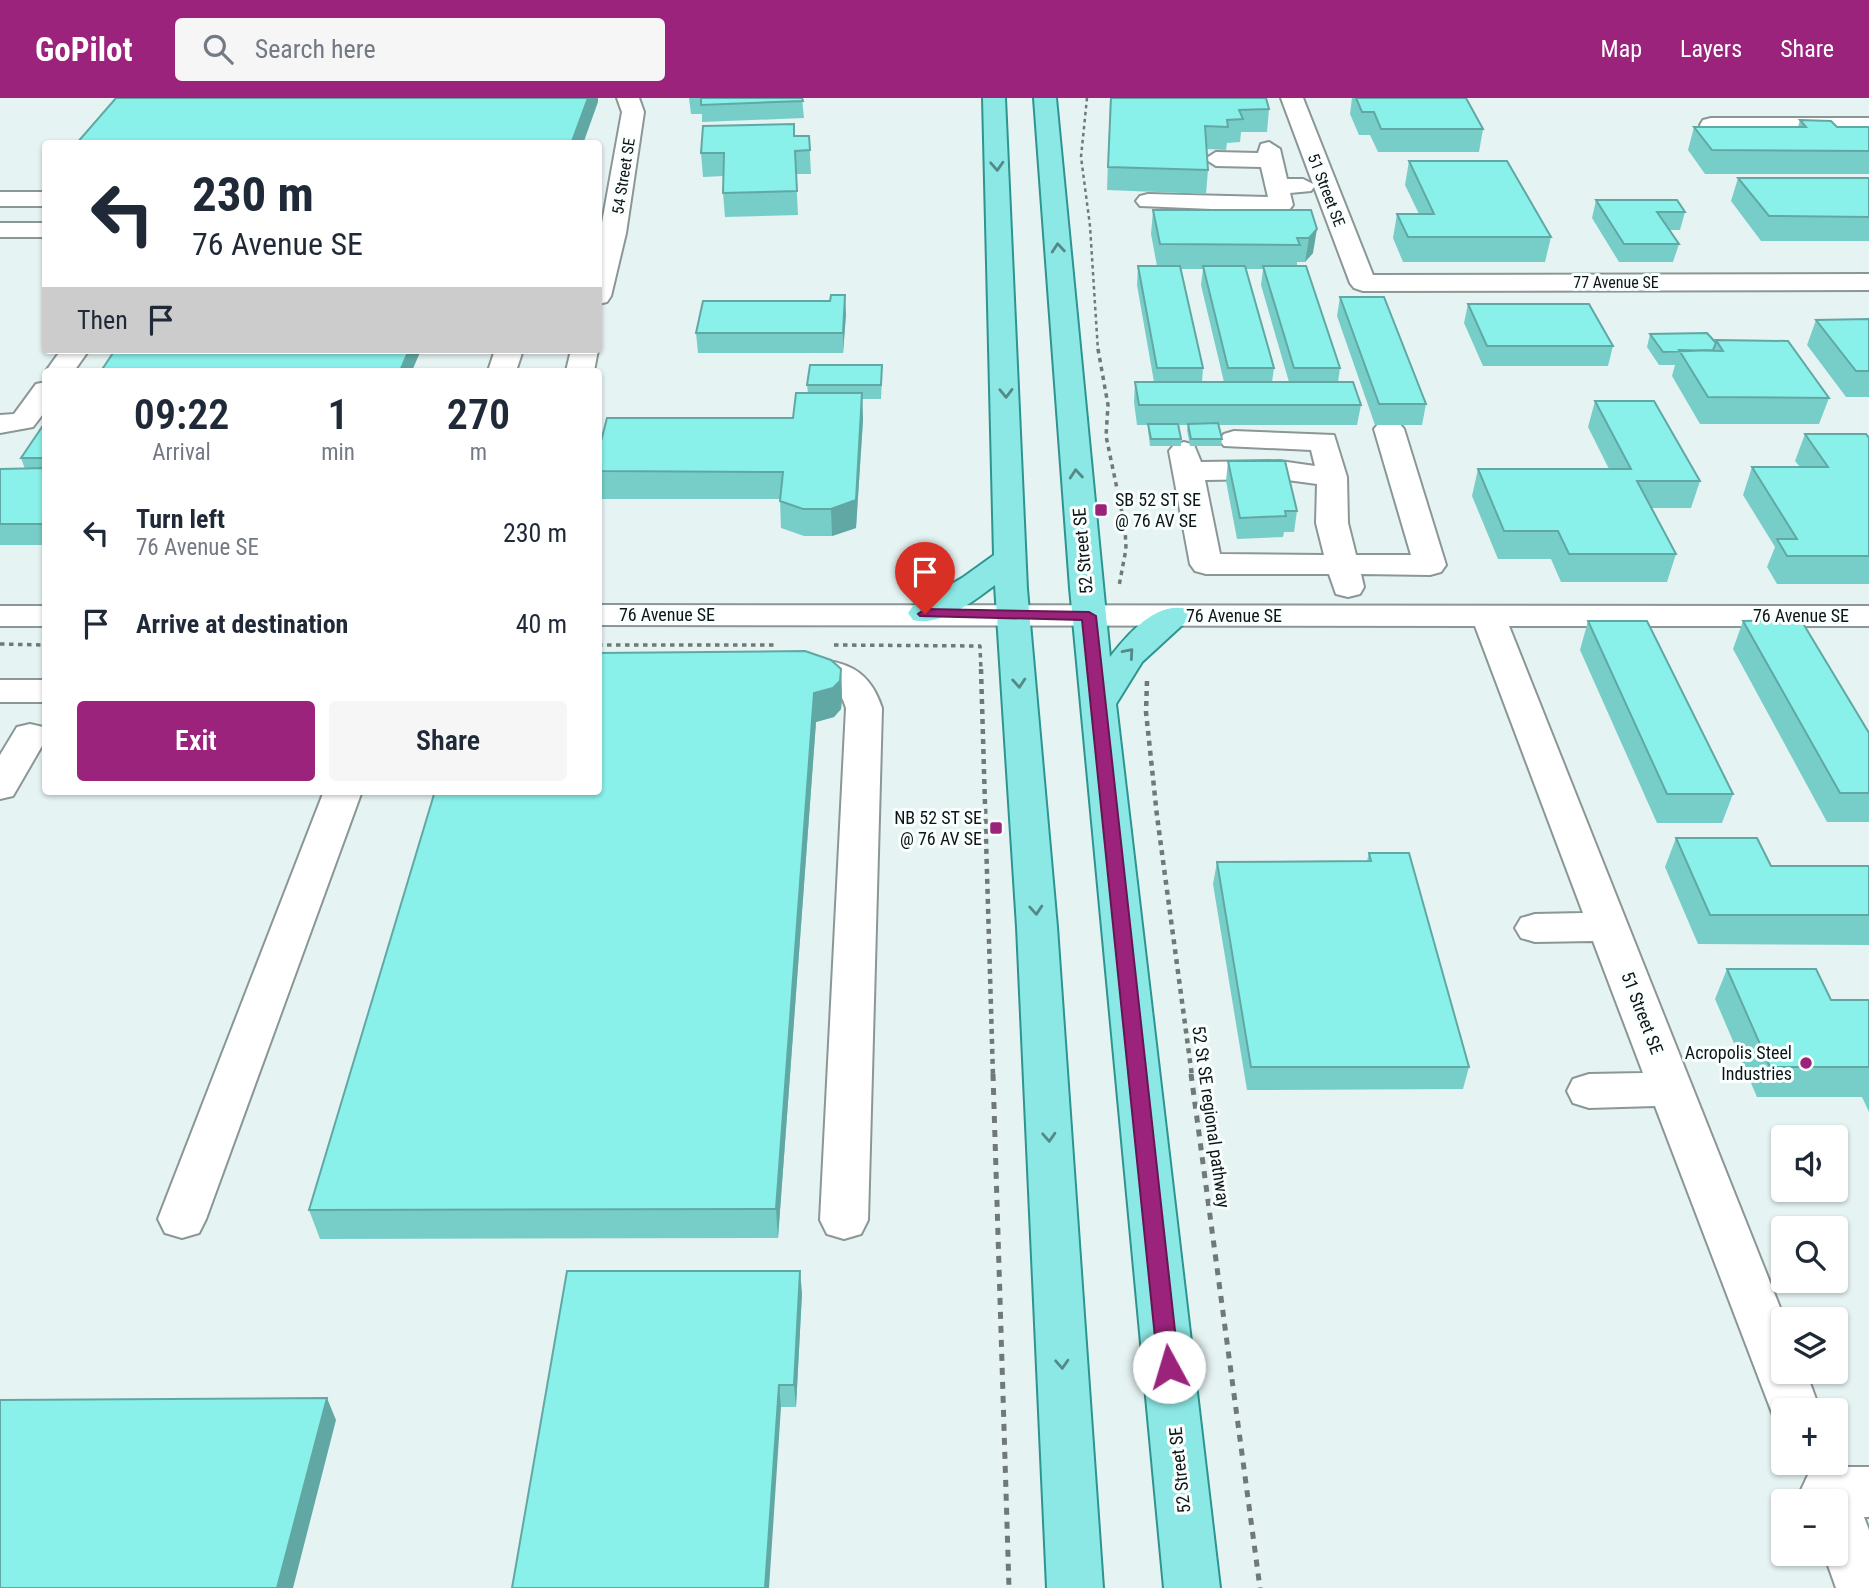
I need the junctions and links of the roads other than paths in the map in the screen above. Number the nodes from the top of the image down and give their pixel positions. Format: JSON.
{"nodes":[{"id":1,"x":628,"y":98,"type":"edge"},
{"id":2,"x":994,"y":98,"type":"edge"},
{"id":3,"x":1045,"y":98,"type":"edge"},
{"id":4,"x":1292,"y":98,"type":"edge"},
{"id":5,"x":1853,"y":100,"type":"dead end"},
{"id":6,"x":1869,"y":117,"type":"edge"},
{"id":7,"x":1711,"y":125,"type":"edge"},
{"id":8,"x":1869,"y":125,"type":"edge"},
{"id":9,"x":1216,"y":159,"type":"dead end"},
{"id":10,"x":1277,"y":186,"type":"junction"},
{"id":11,"x":1326,"y":186,"type":"junction"},
{"id":12,"x":0,"y":199,"type":"edge"},
{"id":13,"x":42,"y":199,"type":"edge"},
{"id":14,"x":1148,"y":201,"type":"dead end"},
{"id":15,"x":0,"y":230,"type":"edge"},
{"id":16,"x":42,"y":230,"type":"edge"},
{"id":17,"x":606,"y":233,"type":"edge"},
{"id":18,"x":602,"y":264,"type":"edge"},
{"id":19,"x":1869,"y":282,"type":"edge"},
{"id":20,"x":1363,"y":283,"type":"joint"},
{"id":21,"x":42,"y":396,"type":"edge"},
{"id":22,"x":23,"y":422,"type":"edge"},
{"id":23,"x":1389,"y":429,"type":"dead end"},
{"id":24,"x":1234,"y":440,"type":"dead end"},
{"id":25,"x":1332,"y":477,"type":"junction"},
{"id":26,"x":1010,"y":557,"type":"junction"},
{"id":27,"x":1343,"y":565,"type":"junction"},
{"id":28,"x":785,"y":614,"type":"junction"},
{"id":29,"x":925,"y":614,"type":"junction"},
{"id":30,"x":602,"y":615,"type":"edge"},
{"id":31,"x":1013,"y":615,"type":"junction"},
{"id":32,"x":0,"y":616,"type":"edge"},
{"id":33,"x":42,"y":616,"type":"edge"},
{"id":34,"x":1089,"y":616,"type":"junction"},
{"id":35,"x":1175,"y":616,"type":"junction"},
{"id":36,"x":1356,"y":616,"type":"junction"},
{"id":37,"x":1488,"y":616,"type":"junction"},
{"id":38,"x":1869,"y":616,"type":"edge"},
{"id":39,"x":0,"y":691,"type":"edge"},
{"id":40,"x":42,"y":691,"type":"edge"},
{"id":41,"x":1098,"y":704,"type":"junction"},
{"id":42,"x":25,"y":735,"type":"edge"},
{"id":43,"x":0,"y":787,"type":"edge"},
{"id":44,"x":341,"y":795,"type":"edge"},
{"id":45,"x":1608,"y":926,"type":"junction"},
{"id":46,"x":1535,"y":928,"type":"dead end"},
{"id":47,"x":1671,"y":1089,"type":"junction"},
{"id":48,"x":1589,"y":1091,"type":"dead end"},
{"id":49,"x":182,"y":1219,"type":"dead end"},
{"id":50,"x":845,"y":1220,"type":"dead end"},
{"id":51,"x":1791,"y":1398,"type":"edge"},
{"id":52,"x":1848,"y":1534,"type":"edge"},
{"id":53,"x":1075,"y":1588,"type":"edge"},
{"id":54,"x":1192,"y":1588,"type":"edge"},
{"id":55,"x":1864,"y":1588,"type":"edge"}],
"edges":[{"from":1,"to":17,"type":"street","name":"54 Street SE"},
{"from":2,"to":26,"type":"main road","one_way":true},
{"from":34,"to":3,"type":"main road","name":"52 Street SE","one_way":true},
{"from":4,"to":11,"type":"street","name":"51 Street SE"},
{"from":5,"to":6,"type":"street"},
{"from":7,"to":8,"type":"street"},
{"from":9,"to":10,"type":"street"},
{"from":10,"to":11,"type":"street"},
{"from":10,"to":14,"type":"street"},
{"from":11,"to":20,"type":"street","name":"51 Street SE"},
{"from":12,"to":13,"type":"street"},
{"from":15,"to":16,"type":"street"},
{"from":17,"to":18,"type":"street","name":"54 Street SE"},
{"from":19,"to":20,"type":"street","name":"77 Avenue SE"},
{"from":21,"to":22,"type":"street"},
{"from":23,"to":27,"type":"street"},
{"from":24,"to":25,"type":"street"},
{"from":25,"to":27,"type":"street"},
{"from":25,"to":27,"type":"street"},
{"from":26,"to":29,"type":"main road"},
{"from":26,"to":31,"type":"main road"},
{"from":27,"to":36,"type":"street"},
{"from":28,"to":29,"type":"street","name":"76 Avenue SE"},
{"from":28,"to":30,"type":"street","name":"76 Avenue SE"},
{"from":28,"to":50,"type":"street"},
{"from":29,"to":31,"type":"street","name":"76 Avenue SE"},
{"from":31,"to":34,"type":"street","name":"76 Avenue SE"},
{"from":31,"to":53,"type":"main road","one_way":true},
{"from":32,"to":33,"type":"street"},
{"from":34,"to":35,"type":"street","name":"76 Avenue SE"},
{"from":34,"to":41,"type":"main road","name":"52 Street SE"},
{"from":35,"to":36,"type":"street","name":"76 Avenue SE"},
{"from":41,"to":35,"type":"main road","one_way":true},
{"from":36,"to":37,"type":"street","name":"76 Avenue SE"},
{"from":37,"to":38,"type":"street","name":"76 Avenue SE"},
{"from":37,"to":45,"type":"street","name":"51 Street SE"},
{"from":39,"to":40,"type":"street"},
{"from":41,"to":54,"type":"main road","name":"52 Street SE"},
{"from":42,"to":43,"type":"street"},
{"from":44,"to":49,"type":"street"},
{"from":45,"to":46,"type":"street"},
{"from":45,"to":47,"type":"street","name":"51 Street SE"},
{"from":47,"to":48,"type":"street"},
{"from":47,"to":51,"type":"street","name":"51 Street SE"},
{"from":52,"to":55,"type":"street"}]}
